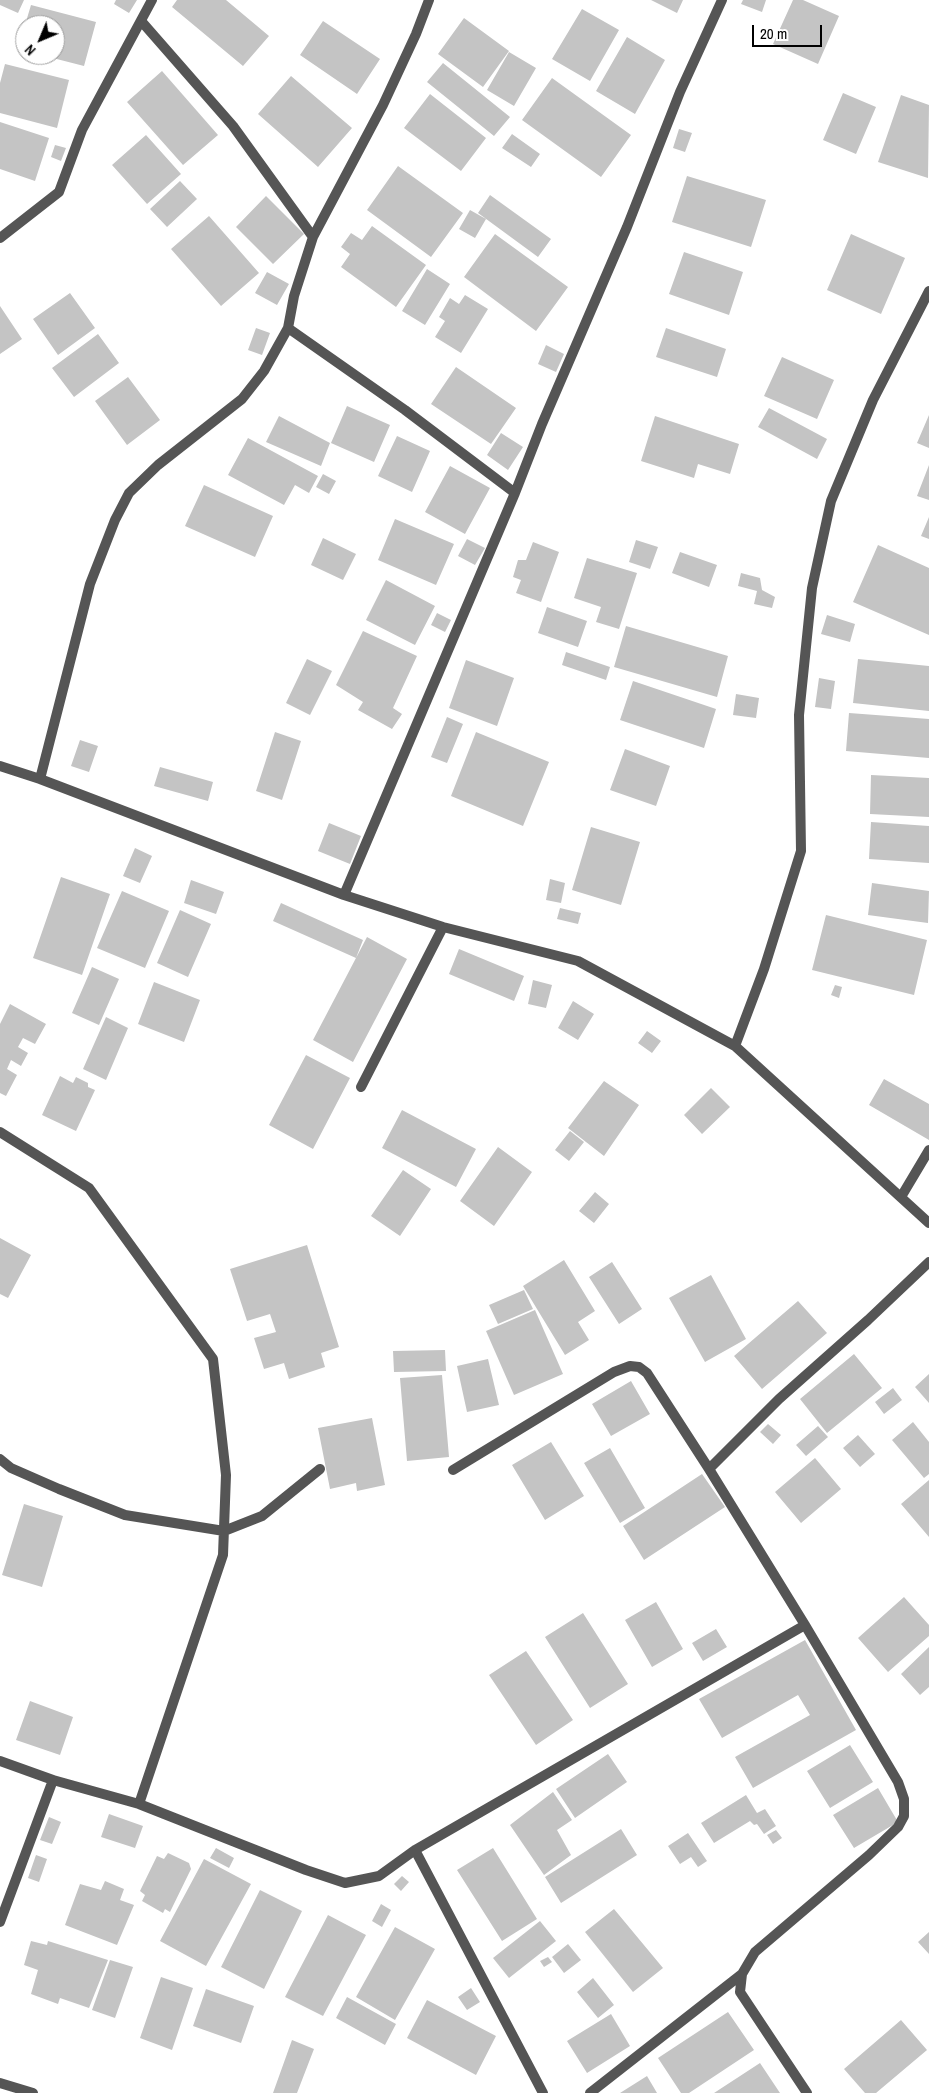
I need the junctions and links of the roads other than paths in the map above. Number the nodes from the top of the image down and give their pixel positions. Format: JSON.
{"nodes":[{"id":1,"x":152,"y":0,"type":"edge"},
{"id":2,"x":429,"y":0,"type":"edge"},
{"id":3,"x":722,"y":0,"type":"edge"},
{"id":4,"x":142,"y":22,"type":"junction"},
{"id":5,"x":313,"y":237,"type":"junction"},
{"id":6,"x":0,"y":238,"type":"edge"},
{"id":7,"x":929,"y":290,"type":"edge"},
{"id":8,"x":288,"y":328,"type":"junction"},
{"id":9,"x":515,"y":492,"type":"junction"},
{"id":10,"x":0,"y":766,"type":"edge"},
{"id":11,"x":40,"y":779,"type":"junction"},
{"id":12,"x":344,"y":895,"type":"junction"},
{"id":13,"x":443,"y":927,"type":"junction"},
{"id":14,"x":735,"y":1046,"type":"junction"},
{"id":15,"x":361,"y":1087,"type":"dead end"},
{"id":16,"x":0,"y":1132,"type":"edge"},
{"id":17,"x":929,"y":1150,"type":"edge"},
{"id":18,"x":900,"y":1197,"type":"junction"},
{"id":19,"x":929,"y":1223,"type":"edge"},
{"id":20,"x":929,"y":1262,"type":"edge"},
{"id":21,"x":0,"y":1459,"type":"edge"},
{"id":22,"x":709,"y":1468,"type":"junction"},
{"id":23,"x":320,"y":1470,"type":"dead end"},
{"id":24,"x":453,"y":1470,"type":"dead end"},
{"id":25,"x":224,"y":1531,"type":"junction"},
{"id":26,"x":805,"y":1624,"type":"junction"},
{"id":27,"x":0,"y":1761,"type":"edge"},
{"id":28,"x":53,"y":1780,"type":"junction"},
{"id":29,"x":139,"y":1804,"type":"junction"},
{"id":30,"x":416,"y":1850,"type":"junction"},
{"id":31,"x":0,"y":1922,"type":"edge"},
{"id":32,"x":742,"y":1974,"type":"junction"},
{"id":33,"x":0,"y":2083,"type":"edge"},
{"id":34,"x":33,"y":2093,"type":"edge"},
{"id":35,"x":543,"y":2093,"type":"edge"},
{"id":36,"x":590,"y":2093,"type":"edge"},
{"id":37,"x":807,"y":2093,"type":"edge"}],
"edges":[{"from":1,"to":4,"type":"street"},
{"from":2,"to":5,"type":"street"},
{"from":3,"to":9,"type":"street"},
{"from":4,"to":5,"type":"street"},
{"from":4,"to":6,"type":"street"},
{"from":5,"to":8,"type":"street"},
{"from":7,"to":14,"type":"street"},
{"from":8,"to":9,"type":"street"},
{"from":8,"to":11,"type":"street"},
{"from":9,"to":12,"type":"street"},
{"from":10,"to":11,"type":"street"},
{"from":11,"to":12,"type":"street"},
{"from":12,"to":13,"type":"street"},
{"from":13,"to":14,"type":"street"},
{"from":13,"to":15,"type":"street"},
{"from":14,"to":18,"type":"street"},
{"from":16,"to":25,"type":"street"},
{"from":17,"to":18,"type":"street"},
{"from":18,"to":19,"type":"street"},
{"from":20,"to":22,"type":"street"},
{"from":21,"to":25,"type":"street"},
{"from":22,"to":24,"type":"street"},
{"from":22,"to":26,"type":"street"},
{"from":23,"to":25,"type":"street"},
{"from":25,"to":29,"type":"street"},
{"from":26,"to":30,"type":"street"},
{"from":26,"to":32,"type":"street"},
{"from":27,"to":28,"type":"street"},
{"from":28,"to":29,"type":"street"},
{"from":28,"to":31,"type":"street"},
{"from":29,"to":30,"type":"street"},
{"from":30,"to":35,"type":"street"},
{"from":32,"to":36,"type":"street"},
{"from":32,"to":37,"type":"street"},
{"from":33,"to":34,"type":"street"}]}
